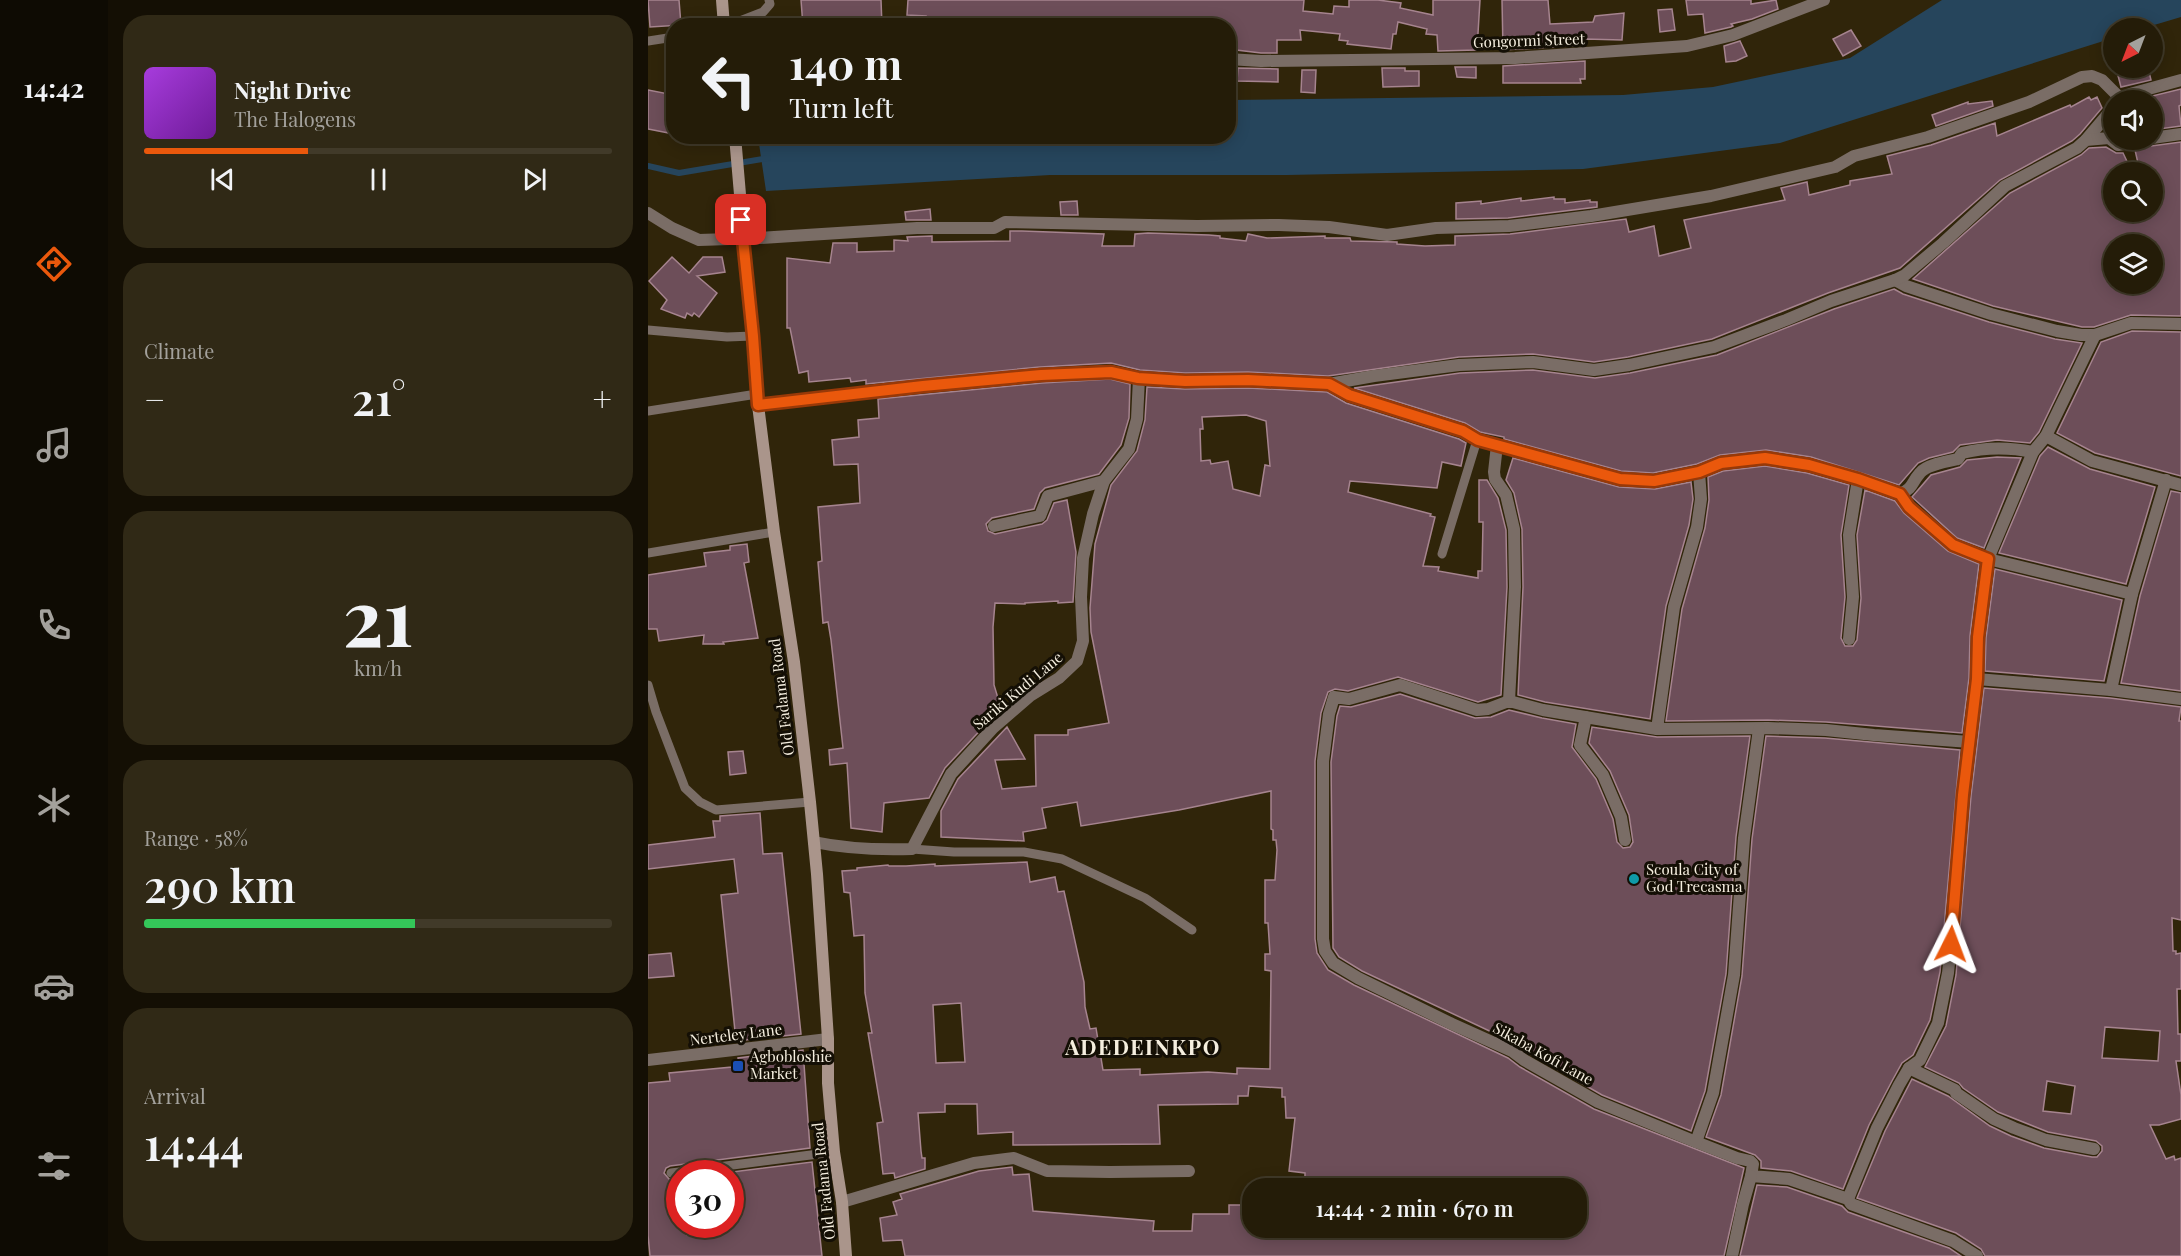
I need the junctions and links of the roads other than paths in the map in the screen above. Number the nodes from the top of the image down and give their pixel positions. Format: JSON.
{"nodes":[{"id":1,"x":722,"y":0,"type":"edge"},
{"id":2,"x":770,"y":0,"type":"edge"},
{"id":3,"x":1824,"y":0,"type":"edge"},
{"id":4,"x":725,"y":18,"type":"edge"},
{"id":5,"x":748,"y":18,"type":"edge"},
{"id":6,"x":666,"y":38,"type":"edge"},
{"id":7,"x":648,"y":40,"type":"edge"},
{"id":8,"x":1236,"y":59,"type":"edge"},
{"id":9,"x":2181,"y":80,"type":"edge"},
{"id":10,"x":2112,"y":90,"type":"edge"},
{"id":11,"x":2145,"y":90,"type":"edge"},
{"id":12,"x":2103,"y":120,"type":"edge"},
{"id":13,"x":2181,"y":134,"type":"edge"},
{"id":14,"x":2163,"y":136,"type":"edge"},
{"id":15,"x":2103,"y":139,"type":"edge"},
{"id":16,"x":2086,"y":140,"type":"junction"},
{"id":17,"x":735,"y":144,"type":"edge"},
{"id":18,"x":648,"y":213,"type":"edge"},
{"id":19,"x":744,"y":238,"type":"junction"},
{"id":20,"x":1895,"y":280,"type":"junction"},
{"id":21,"x":2181,"y":324,"type":"edge"},
{"id":22,"x":648,"y":330,"type":"edge"},
{"id":23,"x":2095,"y":335,"type":"junction"},
{"id":24,"x":753,"y":336,"type":"junction"},
{"id":25,"x":1138,"y":378,"type":"junction"},
{"id":26,"x":1329,"y":384,"type":"junction"},
{"id":27,"x":758,"y":399,"type":"junction"},
{"id":28,"x":648,"y":411,"type":"edge"},
{"id":29,"x":2046,"y":436,"type":"junction"},
{"id":30,"x":1478,"y":440,"type":"junction"},
{"id":31,"x":1497,"y":445,"type":"junction"},
{"id":32,"x":2033,"y":452,"type":"junction"},
{"id":33,"x":1699,"y":472,"type":"junction"},
{"id":34,"x":1858,"y":479,"type":"junction"},
{"id":35,"x":2166,"y":480,"type":"junction"},
{"id":36,"x":1104,"y":481,"type":"junction"},
{"id":37,"x":2181,"y":485,"type":"edge"},
{"id":38,"x":1900,"y":494,"type":"junction"},
{"id":39,"x":994,"y":526,"type":"dead end"},
{"id":40,"x":774,"y":531,"type":"junction"},
{"id":41,"x":648,"y":553,"type":"edge"},
{"id":42,"x":1442,"y":554,"type":"dead end"},
{"id":43,"x":1988,"y":559,"type":"junction"},
{"id":44,"x":2132,"y":594,"type":"junction"},
{"id":45,"x":1848,"y":639,"type":"dead end"},
{"id":46,"x":1977,"y":679,"type":"junction"},
{"id":47,"x":648,"y":685,"type":"edge"},
{"id":48,"x":2111,"y":690,"type":"junction"},
{"id":49,"x":2181,"y":699,"type":"edge"},
{"id":50,"x":1509,"y":701,"type":"junction"},
{"id":51,"x":1587,"y":717,"type":"junction"},
{"id":52,"x":1658,"y":729,"type":"junction"},
{"id":53,"x":1759,"y":729,"type":"junction"},
{"id":54,"x":1970,"y":742,"type":"junction"},
{"id":55,"x":810,"y":802,"type":"junction"},
{"id":56,"x":1625,"y":840,"type":"dead end"},
{"id":57,"x":814,"y":842,"type":"junction"},
{"id":58,"x":912,"y":849,"type":"junction"},
{"id":59,"x":1192,"y":930,"type":"dead end"},
{"id":60,"x":828,"y":1039,"type":"junction"},
{"id":61,"x":648,"y":1060,"type":"edge"},
{"id":62,"x":1909,"y":1068,"type":"junction"},
{"id":63,"x":1696,"y":1142,"type":"junction"},
{"id":64,"x":2094,"y":1149,"type":"dead end"},
{"id":65,"x":834,"y":1152,"type":"junction"},
{"id":66,"x":744,"y":1164,"type":"edge"},
{"id":67,"x":1189,"y":1171,"type":"dead end"},
{"id":68,"x":1751,"y":1176,"type":"junction"},
{"id":69,"x":1848,"y":1199,"type":"junction"},
{"id":70,"x":842,"y":1202,"type":"junction"},
{"id":71,"x":846,"y":1256,"type":"edge"},
{"id":72,"x":1732,"y":1256,"type":"edge"},
{"id":73,"x":1977,"y":1256,"type":"edge"}],
"edges":[{"from":1,"to":4,"type":"street"},
{"from":2,"to":5,"type":"lane"},
{"from":3,"to":8,"type":"street","name":"Gongormi Street"},
{"from":6,"to":7,"type":"lane"},
{"from":9,"to":11,"type":"street"},
{"from":10,"to":19,"type":"street"},
{"from":12,"to":16,"type":"street"},
{"from":13,"to":14,"type":"street"},
{"from":15,"to":16,"type":"street"},
{"from":16,"to":20,"type":"street"},
{"from":17,"to":19,"type":"street","name":"Old Fadama Road"},
{"from":18,"to":19,"type":"street"},
{"from":19,"to":24,"type":"street","name":"Old Fadama Road"},
{"from":20,"to":23,"type":"street"},
{"from":20,"to":26,"type":"street"},
{"from":21,"to":23,"type":"street"},
{"from":22,"to":24,"type":"lane"},
{"from":23,"to":29,"type":"street"},
{"from":24,"to":27,"type":"street","name":"Old Fadama Road"},
{"from":25,"to":26,"type":"street"},
{"from":25,"to":27,"type":"street"},
{"from":25,"to":36,"type":"street","name":"Sariki Kudi Lane"},
{"from":26,"to":30,"type":"street"},
{"from":27,"to":28,"type":"lane"},
{"from":27,"to":40,"type":"street","name":"Old Fadama Road"},
{"from":29,"to":32,"type":"street"},
{"from":29,"to":35,"type":"street"},
{"from":30,"to":31,"type":"street"},
{"from":30,"to":42,"type":"lane"},
{"from":31,"to":33,"type":"street"},
{"from":31,"to":50,"type":"street"},
{"from":32,"to":38,"type":"street"},
{"from":32,"to":43,"type":"street"},
{"from":33,"to":34,"type":"street"},
{"from":33,"to":52,"type":"street"},
{"from":34,"to":38,"type":"street"},
{"from":34,"to":45,"type":"street"},
{"from":35,"to":37,"type":"street"},
{"from":35,"to":44,"type":"street"},
{"from":36,"to":39,"type":"street"},
{"from":36,"to":58,"type":"street","name":"Sariki Kudi Lane"},
{"from":38,"to":43,"type":"street"},
{"from":40,"to":41,"type":"lane"},
{"from":40,"to":55,"type":"street","name":"Old Fadama Road"},
{"from":43,"to":44,"type":"street"},
{"from":43,"to":46,"type":"street"},
{"from":44,"to":48,"type":"street"},
{"from":46,"to":48,"type":"street"},
{"from":46,"to":54,"type":"street"},
{"from":47,"to":55,"type":"lane"},
{"from":48,"to":49,"type":"street"},
{"from":50,"to":51,"type":"street"},
{"from":50,"to":63,"type":"street","name":"Sikaba Kofi Lane"},
{"from":51,"to":52,"type":"street"},
{"from":51,"to":56,"type":"street"},
{"from":52,"to":53,"type":"street"},
{"from":53,"to":54,"type":"street"},
{"from":53,"to":63,"type":"street"},
{"from":54,"to":62,"type":"street"},
{"from":55,"to":57,"type":"street","name":"Old Fadama Road"},
{"from":57,"to":58,"type":"street"},
{"from":57,"to":60,"type":"street","name":"Old Fadama Road"},
{"from":58,"to":59,"type":"lane"},
{"from":60,"to":61,"type":"street","name":"Nerteley Lane"},
{"from":60,"to":65,"type":"street","name":"Old Fadama Road"},
{"from":62,"to":64,"type":"street"},
{"from":62,"to":69,"type":"street"},
{"from":63,"to":68,"type":"street","name":"Sikaba Kofi Lane"},
{"from":65,"to":66,"type":"lane"},
{"from":65,"to":70,"type":"street","name":"Old Fadama Road"},
{"from":67,"to":70,"type":"street"},
{"from":68,"to":69,"type":"street"},
{"from":68,"to":72,"type":"street"},
{"from":69,"to":73,"type":"street"},
{"from":70,"to":71,"type":"street","name":"Old Fadama Road"}]}
